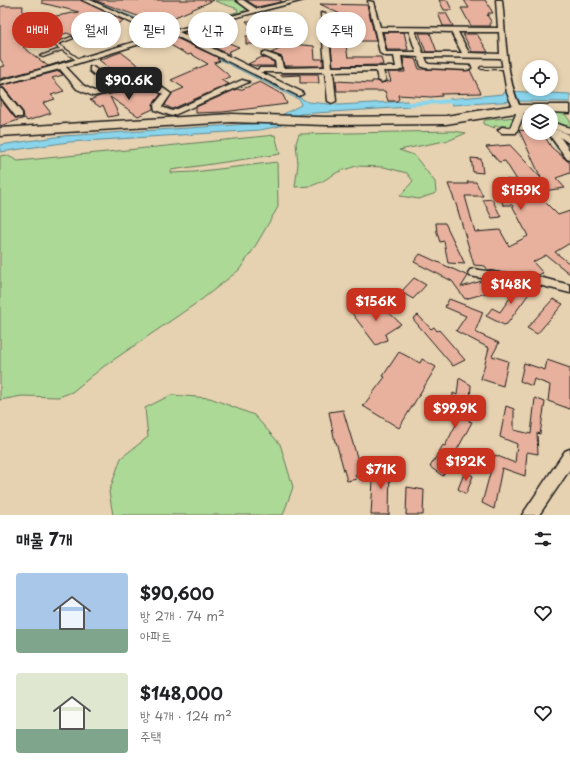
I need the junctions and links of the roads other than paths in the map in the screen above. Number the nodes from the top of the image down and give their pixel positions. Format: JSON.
{"nodes":[{"id":1,"x":85,"y":0,"type":"edge"},
{"id":2,"x":239,"y":0,"type":"edge"},
{"id":3,"x":301,"y":0,"type":"edge"},
{"id":4,"x":499,"y":0,"type":"edge"},
{"id":5,"x":370,"y":2,"type":"dead end"},
{"id":6,"x":256,"y":12,"type":"joint"},
{"id":7,"x":246,"y":15,"type":"edge"},
{"id":8,"x":129,"y":18,"type":"edge"},
{"id":9,"x":377,"y":29,"type":"junction"},
{"id":10,"x":411,"y":29,"type":"junction"},
{"id":11,"x":454,"y":30,"type":"junction"},
{"id":12,"x":502,"y":30,"type":"junction"},
{"id":13,"x":180,"y":31,"type":"edge"},
{"id":14,"x":180,"y":39,"type":"edge"},
{"id":15,"x":129,"y":45,"type":"edge"},
{"id":16,"x":327,"y":48,"type":"edge"},
{"id":17,"x":62,"y":49,"type":"joint"},
{"id":18,"x":264,"y":54,"type":"dead end"},
{"id":19,"x":397,"y":55,"type":"junction"},
{"id":20,"x":420,"y":55,"type":"junction"},
{"id":21,"x":466,"y":55,"type":"junction"},
{"id":22,"x":42,"y":56,"type":"dead end"},
{"id":23,"x":505,"y":56,"type":"junction"},
{"id":24,"x":78,"y":60,"type":"junction"},
{"id":25,"x":62,"y":66,"type":"junction"},
{"id":26,"x":467,"y":68,"type":"dead end"},
{"id":27,"x":482,"y":68,"type":"dead end"},
{"id":28,"x":506,"y":68,"type":"junction"},
{"id":29,"x":93,"y":69,"type":"dead end"},
{"id":30,"x":379,"y":69,"type":"junction"},
{"id":31,"x":260,"y":70,"type":"dead end"},
{"id":32,"x":280,"y":70,"type":"junction"},
{"id":33,"x":329,"y":70,"type":"junction"},
{"id":34,"x":382,"y":80,"type":"dead end"},
{"id":35,"x":245,"y":82,"type":"dead end"},
{"id":36,"x":0,"y":83,"type":"edge"},
{"id":37,"x":115,"y":88,"type":"junction"},
{"id":38,"x":0,"y":90,"type":"edge"},
{"id":39,"x":299,"y":94,"type":"dead end"},
{"id":40,"x":332,"y":101,"type":"dead end"},
{"id":41,"x":514,"y":105,"type":"junction"},
{"id":42,"x":522,"y":107,"type":"edge"},
{"id":43,"x":558,"y":109,"type":"edge"},
{"id":44,"x":570,"y":109,"type":"edge"},
{"id":45,"x":19,"y":115,"type":"dead end"},
{"id":46,"x":502,"y":130,"type":"dead end"},
{"id":47,"x":558,"y":130,"type":"edge"},
{"id":48,"x":570,"y":131,"type":"edge"},
{"id":49,"x":0,"y":132,"type":"edge"},
{"id":50,"x":558,"y":132,"type":"edge"},
{"id":51,"x":558,"y":139,"type":"edge"},
{"id":52,"x":570,"y":141,"type":"edge"},
{"id":53,"x":570,"y":157,"type":"edge"},
{"id":54,"x":474,"y":274,"type":"dead end"},
{"id":55,"x":570,"y":289,"type":"edge"},
{"id":56,"x":570,"y":456,"type":"edge"},
{"id":57,"x":530,"y":515,"type":"edge"}],
"edges":[{"from":1,"to":8,"type":"street"},
{"from":2,"to":6,"type":"street"},
{"from":3,"to":6,"type":"street"},
{"from":4,"to":12,"type":"street"},
{"from":5,"to":9,"type":"street"},
{"from":7,"to":13,"type":"street"},
{"from":9,"to":10,"type":"street"},
{"from":9,"to":19,"type":"street"},
{"from":10,"to":11,"type":"street"},
{"from":10,"to":20,"type":"street"},
{"from":11,"to":12,"type":"street"},
{"from":11,"to":21,"type":"street"},
{"from":12,"to":23,"type":"street"},
{"from":14,"to":39,"type":"street"},
{"from":15,"to":24,"type":"street"},
{"from":16,"to":33,"type":"street"},
{"from":17,"to":22,"type":"lane"},
{"from":17,"to":24,"type":"lane"},
{"from":18,"to":32,"type":"street"},
{"from":19,"to":20,"type":"street"},
{"from":19,"to":30,"type":"street"},
{"from":20,"to":21,"type":"street"},
{"from":20,"to":26,"type":"street"},
{"from":21,"to":23,"type":"street"},
{"from":23,"to":28,"type":"street"},
{"from":24,"to":25,"type":"street"},
{"from":25,"to":36,"type":"street"},
{"from":25,"to":37,"type":"street"},
{"from":27,"to":28,"type":"lane"},
{"from":28,"to":41,"type":"street"},
{"from":29,"to":37,"type":"street"},
{"from":30,"to":33,"type":"street"},
{"from":30,"to":34,"type":"street"},
{"from":31,"to":32,"type":"street"},
{"from":32,"to":33,"type":"street"},
{"from":33,"to":40,"type":"street"},
{"from":35,"to":37,"type":"street"},
{"from":38,"to":45,"type":"street"},
{"from":41,"to":42,"type":"main road"},
{"from":41,"to":46,"type":"street"},
{"from":41,"to":49,"type":"main road"},
{"from":43,"to":44,"type":"main road"},
{"from":47,"to":48,"type":"street"},
{"from":50,"to":52,"type":"street"},
{"from":51,"to":53,"type":"street"},
{"from":54,"to":55,"type":"street"},
{"from":56,"to":57,"type":"street"}]}
